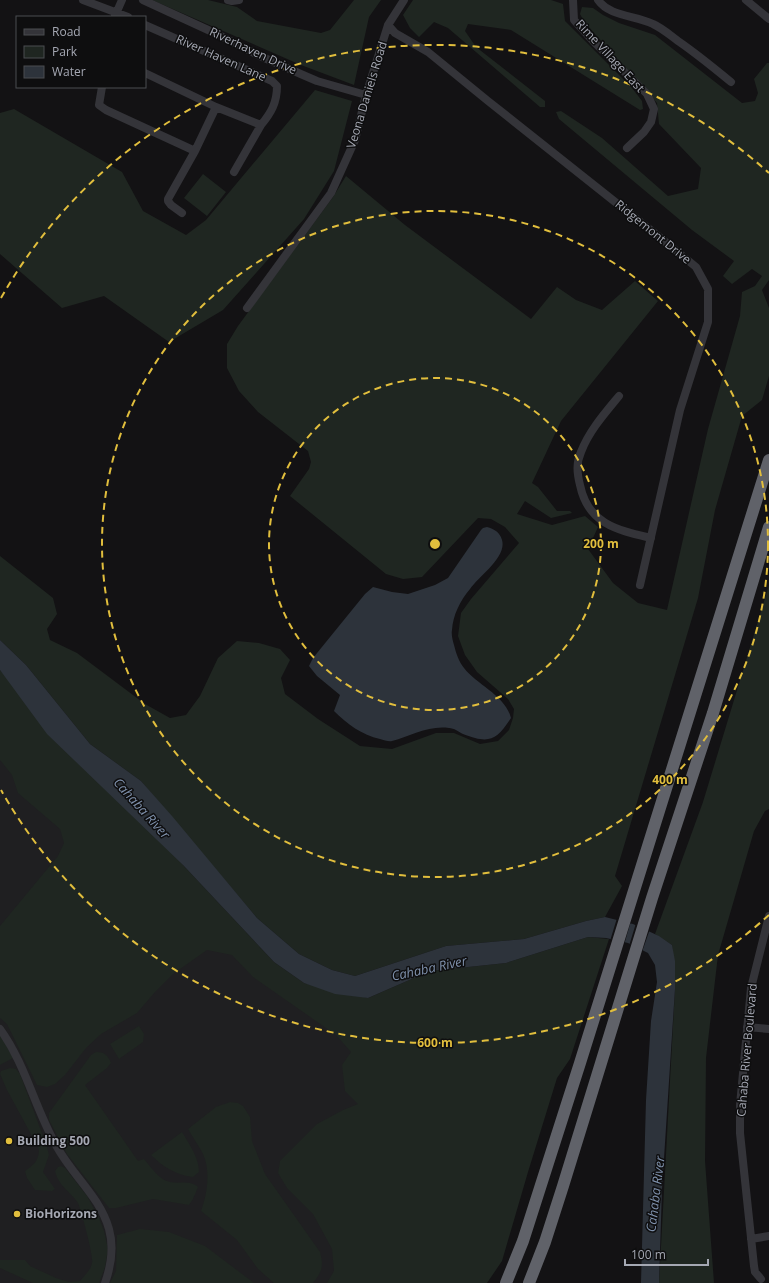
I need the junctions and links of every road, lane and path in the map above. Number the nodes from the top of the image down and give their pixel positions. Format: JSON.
{"nodes":[{"id":1,"x":83,"y":0,"type":"edge"},
{"id":2,"x":122,"y":0,"type":"edge"},
{"id":3,"x":144,"y":0,"type":"edge"},
{"id":4,"x":228,"y":0,"type":"edge"},
{"id":5,"x":239,"y":0,"type":"edge"},
{"id":6,"x":404,"y":0,"type":"edge"},
{"id":7,"x":573,"y":0,"type":"edge"},
{"id":8,"x":598,"y":0,"type":"edge"},
{"id":9,"x":746,"y":0,"type":"edge"},
{"id":10,"x":116,"y":14,"type":"edge"},
{"id":11,"x":769,"y":19,"type":"edge"},
{"id":12,"x":146,"y":25,"type":"edge"},
{"id":13,"x":388,"y":25,"type":"junction"},
{"id":14,"x":146,"y":73,"type":"edge"},
{"id":15,"x":731,"y":82,"type":"dead end"},
{"id":16,"x":102,"y":88,"type":"edge"},
{"id":17,"x":366,"y":95,"type":"junction"},
{"id":18,"x":216,"y":107,"type":"junction"},
{"id":19,"x":260,"y":125,"type":"junction"},
{"id":20,"x":627,"y":148,"type":"dead end"},
{"id":21,"x":195,"y":151,"type":"junction"},
{"id":22,"x":234,"y":172,"type":"dead end"},
{"id":23,"x":182,"y":213,"type":"dead end"},
{"id":24,"x":247,"y":308,"type":"dead end"},
{"id":25,"x":619,"y":396,"type":"dead end"},
{"id":26,"x":769,"y":460,"type":"edge"},
{"id":27,"x":769,"y":527,"type":"edge"},
{"id":28,"x":651,"y":538,"type":"junction"},
{"id":29,"x":640,"y":585,"type":"dead end"},
{"id":30,"x":769,"y":916,"type":"edge"},
{"id":31,"x":747,"y":1027,"type":"junction"},
{"id":32,"x":769,"y":1029,"type":"edge"},
{"id":33,"x":0,"y":1030,"type":"edge"},
{"id":34,"x":769,"y":1236,"type":"edge"},
{"id":35,"x":751,"y":1239,"type":"junction"},
{"id":36,"x":761,"y":1279,"type":"dead end"},
{"id":37,"x":105,"y":1283,"type":"edge"},
{"id":38,"x":506,"y":1283,"type":"edge"},
{"id":39,"x":529,"y":1283,"type":"edge"}],
"edges":[{"from":1,"to":10,"type":"street"},
{"from":2,"to":10,"type":"street"},
{"from":3,"to":17,"type":"street","name":"Riverhaven Drive"},
{"from":4,"to":5,"type":"street"},
{"from":6,"to":13,"type":"street","name":"Veona Daniels Road"},
{"from":7,"to":20,"type":"street","name":"Rime Village East"},
{"from":8,"to":15,"type":"street"},
{"from":9,"to":11,"type":"street"},
{"from":12,"to":19,"type":"street","name":"River Haven Lane"},
{"from":13,"to":17,"type":"street","name":"Veona Daniels Road"},
{"from":13,"to":28,"type":"street","name":"Ridgemont Drive"},
{"from":14,"to":18,"type":"street"},
{"from":16,"to":21,"type":"street"},
{"from":17,"to":24,"type":"street","name":"Veona Daniels Road"},
{"from":18,"to":19,"type":"street"},
{"from":18,"to":21,"type":"street"},
{"from":19,"to":22,"type":"street","name":"River Haven Lane"},
{"from":21,"to":23,"type":"street"},
{"from":25,"to":28,"type":"street"},
{"from":26,"to":38,"type":"highway"},
{"from":27,"to":39,"type":"highway"},
{"from":28,"to":29,"type":"street","name":"Ridgemont Drive"},
{"from":30,"to":31,"type":"street","name":"Cahaba River Boulevard"},
{"from":31,"to":32,"type":"street"},
{"from":31,"to":35,"type":"street","name":"Cahaba River Boulevard"},
{"from":33,"to":37,"type":"street"},
{"from":34,"to":35,"type":"street"},
{"from":35,"to":36,"type":"street","name":"Cahaba River Boulevard"}]}
